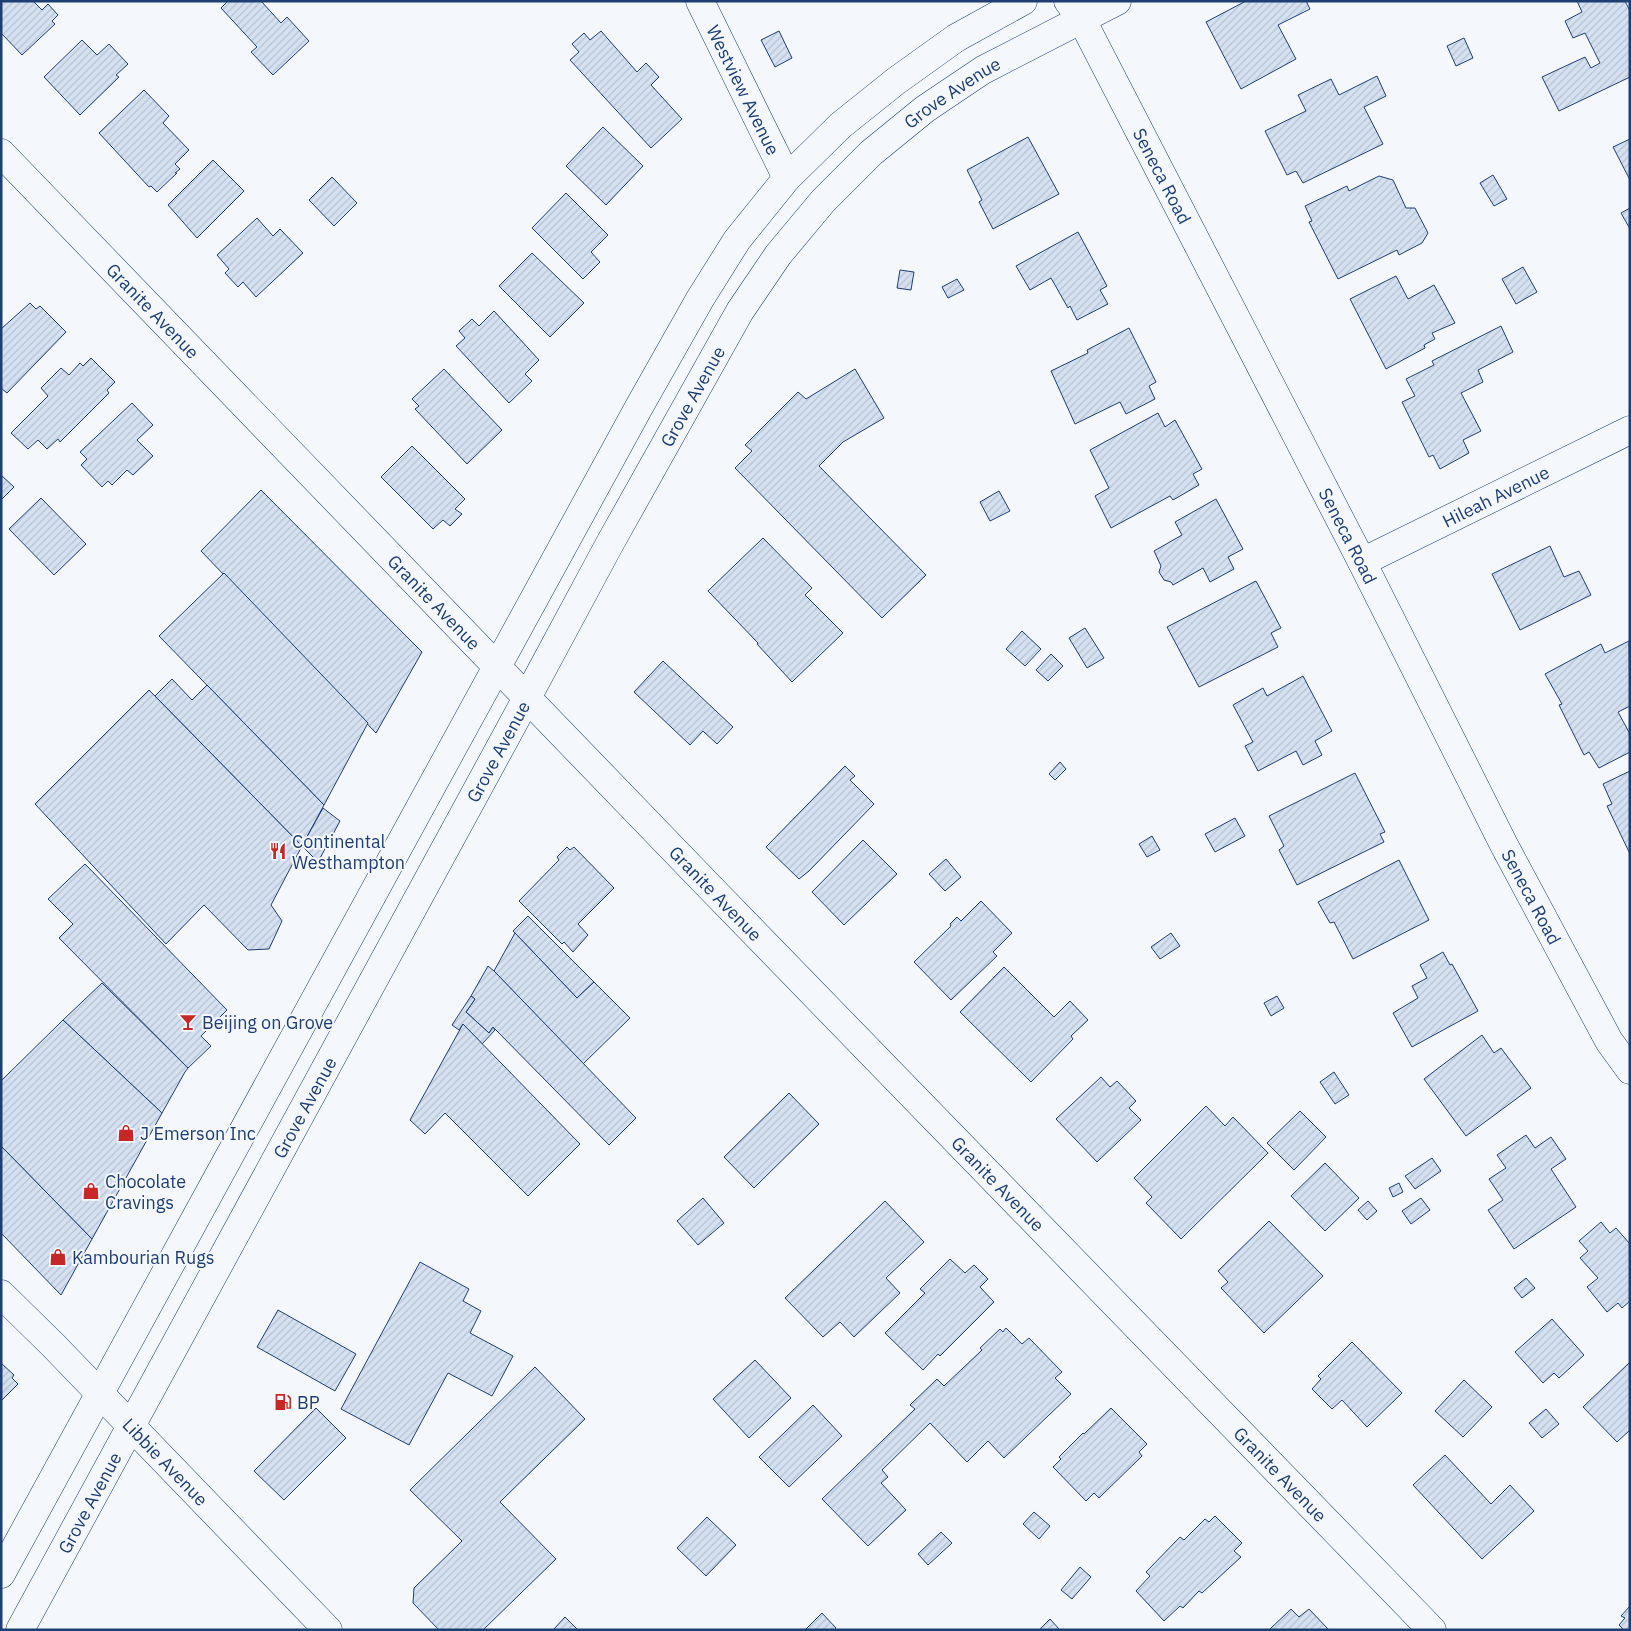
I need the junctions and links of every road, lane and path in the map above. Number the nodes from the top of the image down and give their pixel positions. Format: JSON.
{"nodes":[{"id":1,"x":700,"y":1,"type":"edge"},
{"id":2,"x":1023,"y":1,"type":"edge"},
{"id":3,"x":1117,"y":1,"type":"edge"},
{"id":4,"x":1075,"y":10,"type":"edge"},
{"id":5,"x":1,"y":153,"type":"edge"},
{"id":6,"x":787,"y":178,"type":"junction"},
{"id":7,"x":1630,"y":430,"type":"edge"},
{"id":8,"x":1362,"y":562,"type":"junction"},
{"id":9,"x":496,"y":666,"type":"junction"},
{"id":10,"x":527,"y":697,"type":"junction"},
{"id":11,"x":1630,"y":1070,"type":"edge"},
{"id":12,"x":1,"y":1294,"type":"edge"},
{"id":13,"x":100,"y":1394,"type":"junction"},
{"id":14,"x":131,"y":1426,"type":"junction"},
{"id":15,"x":1,"y":1574,"type":"edge"},
{"id":16,"x":20,"y":1630,"type":"edge"},
{"id":17,"x":328,"y":1630,"type":"edge"},
{"id":18,"x":1432,"y":1630,"type":"edge"}],
"edges":[{"from":1,"to":6,"type":"street","name":"Westview Avenue"},
{"from":2,"to":6,"type":"street"},
{"from":3,"to":4,"type":"street","name":"Grove Avenue"},
{"from":4,"to":8,"type":"street","name":"Seneca Road"},
{"from":4,"to":10,"type":"street","name":"Grove Avenue"},
{"from":5,"to":9,"type":"street","name":"Granite Avenue"},
{"from":6,"to":9,"type":"street"},
{"from":7,"to":8,"type":"street","name":"Hileah Avenue"},
{"from":8,"to":11,"type":"street","name":"Seneca Road"},
{"from":9,"to":10,"type":"street","name":"Granite Avenue"},
{"from":9,"to":13,"type":"street"},
{"from":10,"to":14,"type":"street","name":"Grove Avenue"},
{"from":10,"to":18,"type":"street","name":"Granite Avenue"},
{"from":12,"to":13,"type":"street","name":"Libbie Avenue"},
{"from":13,"to":14,"type":"street","name":"Libbie Avenue"},
{"from":13,"to":15,"type":"street"},
{"from":14,"to":16,"type":"street","name":"Grove Avenue"},
{"from":14,"to":17,"type":"street","name":"Libbie Avenue"}]}
